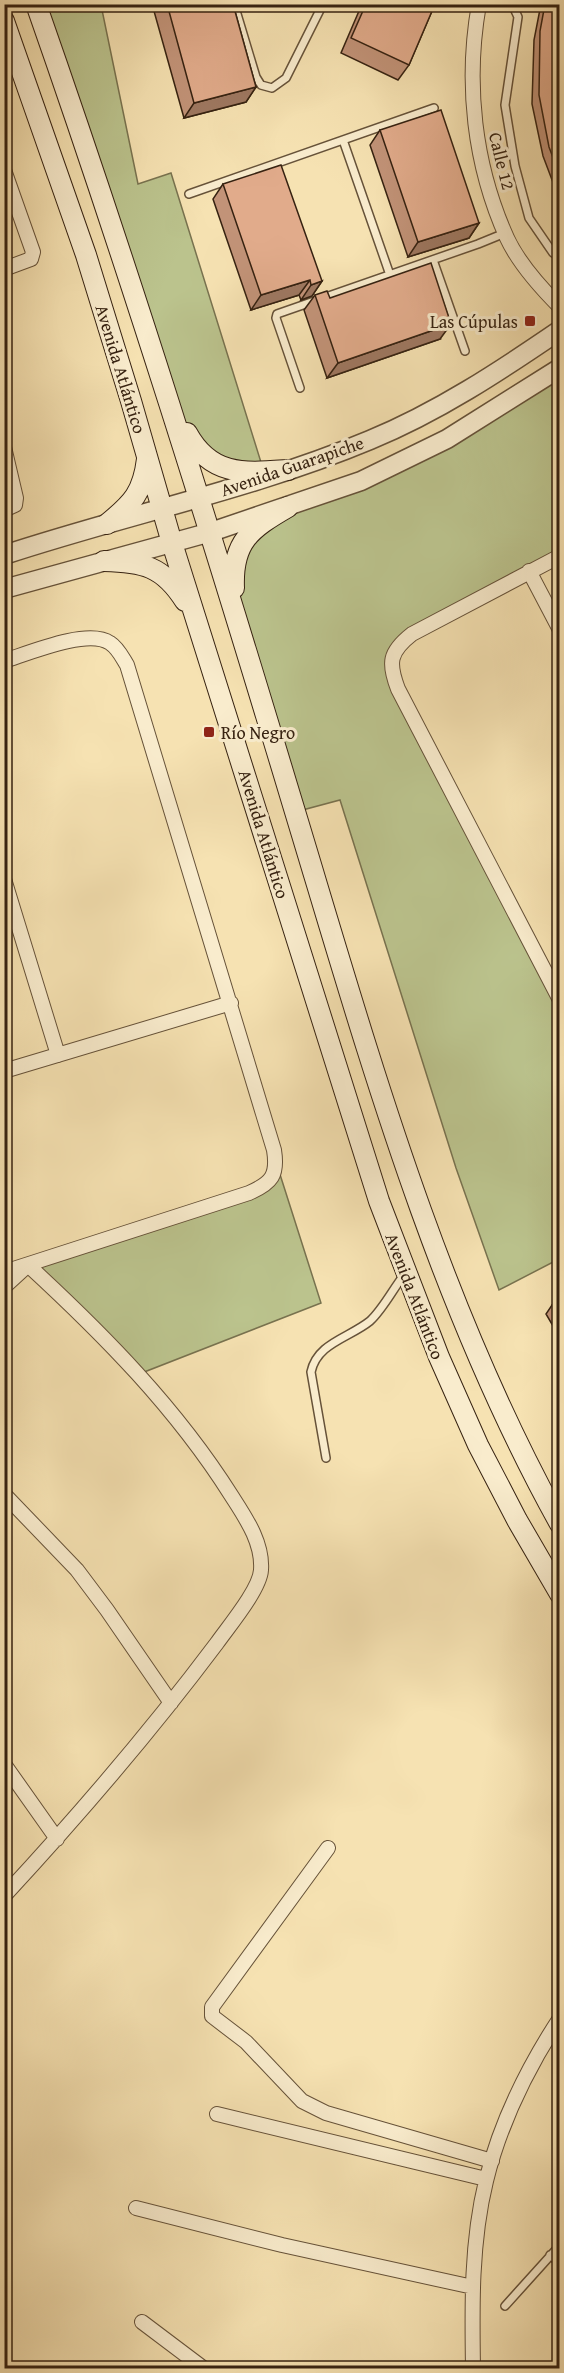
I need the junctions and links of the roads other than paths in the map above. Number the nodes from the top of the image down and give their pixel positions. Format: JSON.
{"nodes":[{"id":1,"x":36,"y":4,"type":"edge"},
{"id":2,"x":234,"y":4,"type":"edge"},
{"id":3,"x":322,"y":4,"type":"edge"},
{"id":4,"x":478,"y":4,"type":"edge"},
{"id":5,"x":512,"y":4,"type":"edge"},
{"id":6,"x":4,"y":21,"type":"edge"},
{"id":7,"x":434,"y":108,"type":"dead end"},
{"id":8,"x":343,"y":140,"type":"junction"},
{"id":9,"x":271,"y":165,"type":"junction"},
{"id":10,"x":4,"y":170,"type":"edge"},
{"id":11,"x":275,"y":176,"type":"edge"},
{"id":12,"x":189,"y":194,"type":"dead end"},
{"id":13,"x":506,"y":233,"type":"junction"},
{"id":14,"x":560,"y":257,"type":"edge"},
{"id":15,"x":433,"y":260,"type":"junction"},
{"id":16,"x":4,"y":269,"type":"edge"},
{"id":17,"x":390,"y":275,"type":"junction"},
{"id":18,"x":315,"y":288,"type":"edge"},
{"id":19,"x":319,"y":299,"type":"junction"},
{"id":20,"x":560,"y":307,"type":"edge"},
{"id":21,"x":560,"y":330,"type":"edge"},
{"id":22,"x":465,"y":351,"type":"dead end"},
{"id":23,"x":560,"y":368,"type":"edge"},
{"id":24,"x":300,"y":388,"type":"dead end"},
{"id":25,"x":167,"y":395,"type":"junction"},
{"id":26,"x":4,"y":447,"type":"edge"},
{"id":27,"x":148,"y":456,"type":"junction"},
{"id":28,"x":288,"y":470,"type":"junction"},
{"id":29,"x":201,"y":497,"type":"junction"},
{"id":30,"x":288,"y":507,"type":"junction"},
{"id":31,"x":162,"y":508,"type":"junction"},
{"id":32,"x":4,"y":510,"type":"edge"},
{"id":33,"x":107,"y":524,"type":"junction"},
{"id":34,"x":211,"y":532,"type":"junction"},
{"id":35,"x":172,"y":543,"type":"junction"},
{"id":36,"x":4,"y":555,"type":"edge"},
{"id":37,"x":560,"y":556,"type":"edge"},
{"id":38,"x":104,"y":561,"type":"junction"},
{"id":39,"x":529,"y":572,"type":"junction"},
{"id":40,"x":4,"y":589,"type":"edge"},
{"id":41,"x":236,"y":615,"type":"junction"},
{"id":42,"x":199,"y":628,"type":"junction"},
{"id":43,"x":560,"y":630,"type":"edge"},
{"id":44,"x":4,"y":661,"type":"edge"},
{"id":45,"x":4,"y":879,"type":"edge"},
{"id":46,"x":560,"y":1000,"type":"edge"},
{"id":47,"x":231,"y":1003,"type":"junction"},
{"id":48,"x":58,"y":1055,"type":"junction"},
{"id":49,"x":4,"y":1071,"type":"edge"},
{"id":50,"x":28,"y":1264,"type":"junction"},
{"id":51,"x":4,"y":1272,"type":"edge"},
{"id":52,"x":405,"y":1273,"type":"junction"},
{"id":53,"x":4,"y":1287,"type":"edge"},
{"id":54,"x":326,"y":1458,"type":"dead end"},
{"id":55,"x":4,"y":1494,"type":"edge"},
{"id":56,"x":560,"y":1524,"type":"edge"},
{"id":57,"x":560,"y":1594,"type":"edge"},
{"id":58,"x":171,"y":1703,"type":"junction"},
{"id":59,"x":4,"y":1764,"type":"edge"},
{"id":60,"x":57,"y":1839,"type":"junction"},
{"id":61,"x":328,"y":1848,"type":"dead end"},
{"id":62,"x":4,"y":1896,"type":"edge"},
{"id":63,"x":560,"y":2018,"type":"edge"},
{"id":64,"x":217,"y":2114,"type":"dead end"},
{"id":65,"x":492,"y":2161,"type":"junction"},
{"id":66,"x":486,"y":2179,"type":"junction"},
{"id":67,"x":136,"y":2208,"type":"dead end"},
{"id":68,"x":560,"y":2245,"type":"edge"},
{"id":69,"x":550,"y":2255,"type":"junction"},
{"id":70,"x":560,"y":2263,"type":"edge"},
{"id":71,"x":473,"y":2287,"type":"junction"},
{"id":72,"x":505,"y":2306,"type":"dead end"},
{"id":73,"x":142,"y":2322,"type":"dead end"},
{"id":74,"x":203,"y":2368,"type":"edge"},
{"id":75,"x":473,"y":2368,"type":"edge"}],
"edges":[{"from":1,"to":25,"type":"main road","name":"Avenida Atlántico"},
{"from":2,"to":3,"type":"lane"},
{"from":4,"to":13,"type":"street","name":"Calle 12"},
{"from":5,"to":14,"type":"lane"},
{"from":6,"to":27,"type":"main road","name":"Avenida Atlántico"},
{"from":7,"to":8,"type":"lane"},
{"from":8,"to":9,"type":"lane"},
{"from":8,"to":17,"type":"lane"},
{"from":9,"to":11,"type":"lane"},
{"from":9,"to":12,"type":"lane"},
{"from":10,"to":16,"type":"street"},
{"from":13,"to":15,"type":"lane"},
{"from":13,"to":20,"type":"street","name":"Calle 12"},
{"from":15,"to":17,"type":"lane"},
{"from":15,"to":22,"type":"lane"},
{"from":17,"to":19,"type":"lane"},
{"from":18,"to":19,"type":"lane"},
{"from":19,"to":24,"type":"lane"},
{"from":21,"to":28,"type":"street","name":"Avenida Guarapiche"},
{"from":23,"to":30,"type":"street","name":"Avenida Guarapiche"},
{"from":25,"to":28,"type":"main road"},
{"from":25,"to":29,"type":"main road","name":"Avenida Atlántico"},
{"from":26,"to":32,"type":"street"},
{"from":27,"to":31,"type":"main road","name":"Avenida Atlántico"},
{"from":27,"to":33,"type":"main road"},
{"from":28,"to":29,"type":"street","name":"Avenida Guarapiche"},
{"from":29,"to":31,"type":"street","name":"Avenida Guarapiche"},
{"from":29,"to":34,"type":"main road","name":"Avenida Atlántico"},
{"from":30,"to":34,"type":"street","name":"Avenida Guarapiche"},
{"from":30,"to":41,"type":"main road"},
{"from":31,"to":33,"type":"street","name":"Avenida Guarapiche"},
{"from":31,"to":35,"type":"main road","name":"Avenida Atlántico"},
{"from":33,"to":36,"type":"street","name":"Avenida Guarapiche"},
{"from":34,"to":35,"type":"street","name":"Avenida Guarapiche"},
{"from":34,"to":41,"type":"main road","name":"Avenida Atlántico"},
{"from":35,"to":38,"type":"street","name":"Avenida Guarapiche"},
{"from":35,"to":42,"type":"main road","name":"Avenida Atlántico"},
{"from":37,"to":39,"type":"street"},
{"from":38,"to":40,"type":"street","name":"Avenida Guarapiche"},
{"from":38,"to":42,"type":"main road"},
{"from":39,"to":43,"type":"street"},
{"from":39,"to":46,"type":"street"},
{"from":41,"to":56,"type":"main road","name":"Avenida Atlántico"},
{"from":42,"to":52,"type":"main road","name":"Avenida Atlántico"},
{"from":44,"to":47,"type":"street"},
{"from":45,"to":48,"type":"street"},
{"from":47,"to":48,"type":"street"},
{"from":47,"to":50,"type":"street"},
{"from":48,"to":49,"type":"street"},
{"from":50,"to":51,"type":"street"},
{"from":50,"to":53,"type":"street"},
{"from":50,"to":58,"type":"street"},
{"from":52,"to":54,"type":"lane"},
{"from":52,"to":57,"type":"main road","name":"Avenida Atlántico"},
{"from":55,"to":58,"type":"street"},
{"from":58,"to":60,"type":"street"},
{"from":59,"to":60,"type":"street"},
{"from":60,"to":62,"type":"street"},
{"from":61,"to":65,"type":"street"},
{"from":63,"to":65,"type":"street"},
{"from":64,"to":66,"type":"street"},
{"from":65,"to":66,"type":"street"},
{"from":66,"to":71,"type":"street"},
{"from":67,"to":71,"type":"street"},
{"from":68,"to":69,"type":"lane"},
{"from":69,"to":70,"type":"lane"},
{"from":69,"to":72,"type":"lane"},
{"from":71,"to":75,"type":"street"},
{"from":73,"to":74,"type":"street"}]}
